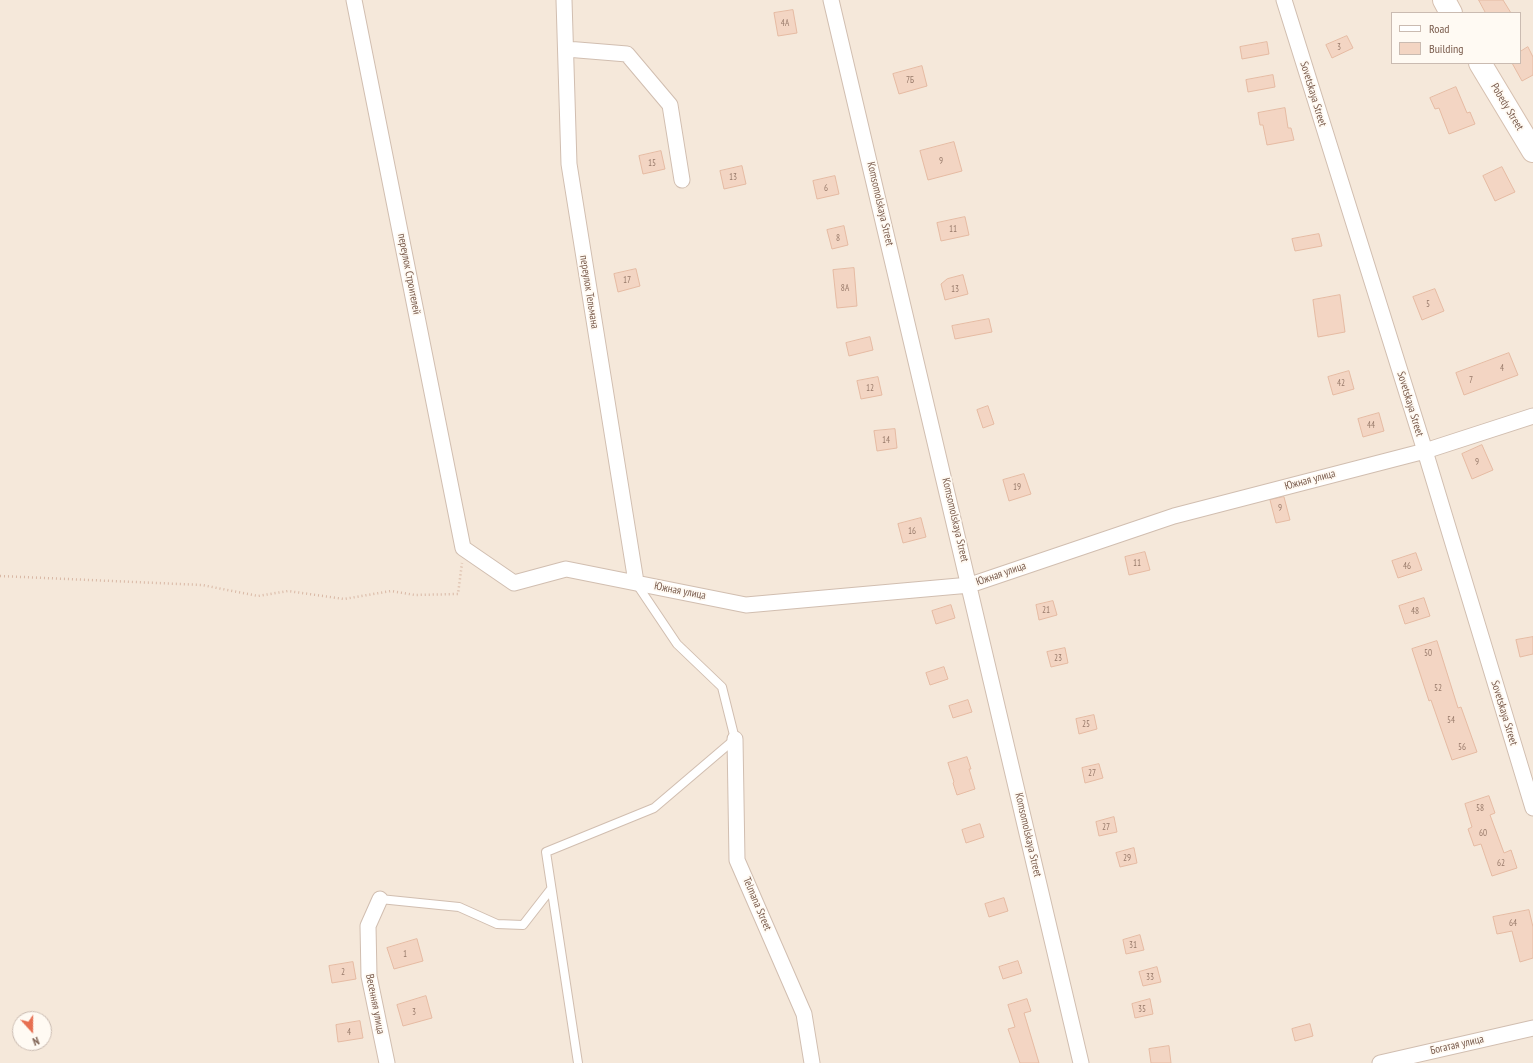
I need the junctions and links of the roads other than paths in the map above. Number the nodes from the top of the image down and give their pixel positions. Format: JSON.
{"nodes":[{"id":1,"x":354,"y":0,"type":"edge"},
{"id":2,"x":564,"y":0,"type":"edge"},
{"id":3,"x":832,"y":0,"type":"edge"},
{"id":4,"x":1284,"y":0,"type":"edge"},
{"id":5,"x":1444,"y":0,"type":"edge"},
{"id":6,"x":1450,"y":12,"type":"edge"},
{"id":7,"x":566,"y":49,"type":"junction"},
{"id":8,"x":1481,"y":64,"type":"edge"},
{"id":9,"x":1533,"y":151,"type":"edge"},
{"id":10,"x":682,"y":180,"type":"dead end"},
{"id":11,"x":1533,"y":416,"type":"edge"},
{"id":12,"x":1425,"y":450,"type":"junction"},
{"id":13,"x":463,"y":548,"type":"joint"},
{"id":14,"x":636,"y":582,"type":"junction"},
{"id":15,"x":970,"y":585,"type":"junction"},
{"id":16,"x":735,"y":739,"type":"junction"},
{"id":17,"x":1533,"y":808,"type":"edge"},
{"id":18,"x":551,"y":888,"type":"junction"},
{"id":19,"x":380,"y":899,"type":"joint"},
{"id":20,"x":1533,"y":1028,"type":"edge"},
{"id":21,"x":387,"y":1063,"type":"edge"},
{"id":22,"x":578,"y":1063,"type":"edge"},
{"id":23,"x":812,"y":1063,"type":"edge"},
{"id":24,"x":1082,"y":1063,"type":"edge"},
{"id":25,"x":1380,"y":1063,"type":"edge"}],
"edges":[{"from":1,"to":13,"type":"street","name":"переулок Строителей"},
{"from":2,"to":7,"type":"street","name":"переулок Тельмана"},
{"from":3,"to":15,"type":"street","name":"Komsomolskaya Street"},
{"from":4,"to":12,"type":"street","name":"Sovetskaya Street"},
{"from":5,"to":6,"type":"main road"},
{"from":7,"to":10,"type":"street"},
{"from":7,"to":14,"type":"street","name":"переулок Тельмана"},
{"from":8,"to":9,"type":"main road","name":"Pobedy Street"},
{"from":11,"to":12,"type":"street","name":"Южная улица"},
{"from":12,"to":15,"type":"street","name":"Южная улица"},
{"from":12,"to":17,"type":"street","name":"Sovetskaya Street"},
{"from":13,"to":14,"type":"street","name":"Южная улица"},
{"from":14,"to":15,"type":"street","name":"Южная улица"},
{"from":14,"to":16,"type":"lane"},
{"from":15,"to":24,"type":"street","name":"Komsomolskaya Street"},
{"from":16,"to":18,"type":"lane"},
{"from":16,"to":23,"type":"street","name":"Telmana Street"},
{"from":18,"to":19,"type":"lane"},
{"from":18,"to":22,"type":"lane"},
{"from":19,"to":21,"type":"street","name":"Весенняя улица"},
{"from":20,"to":25,"type":"street","name":"Богатая улица"}]}
